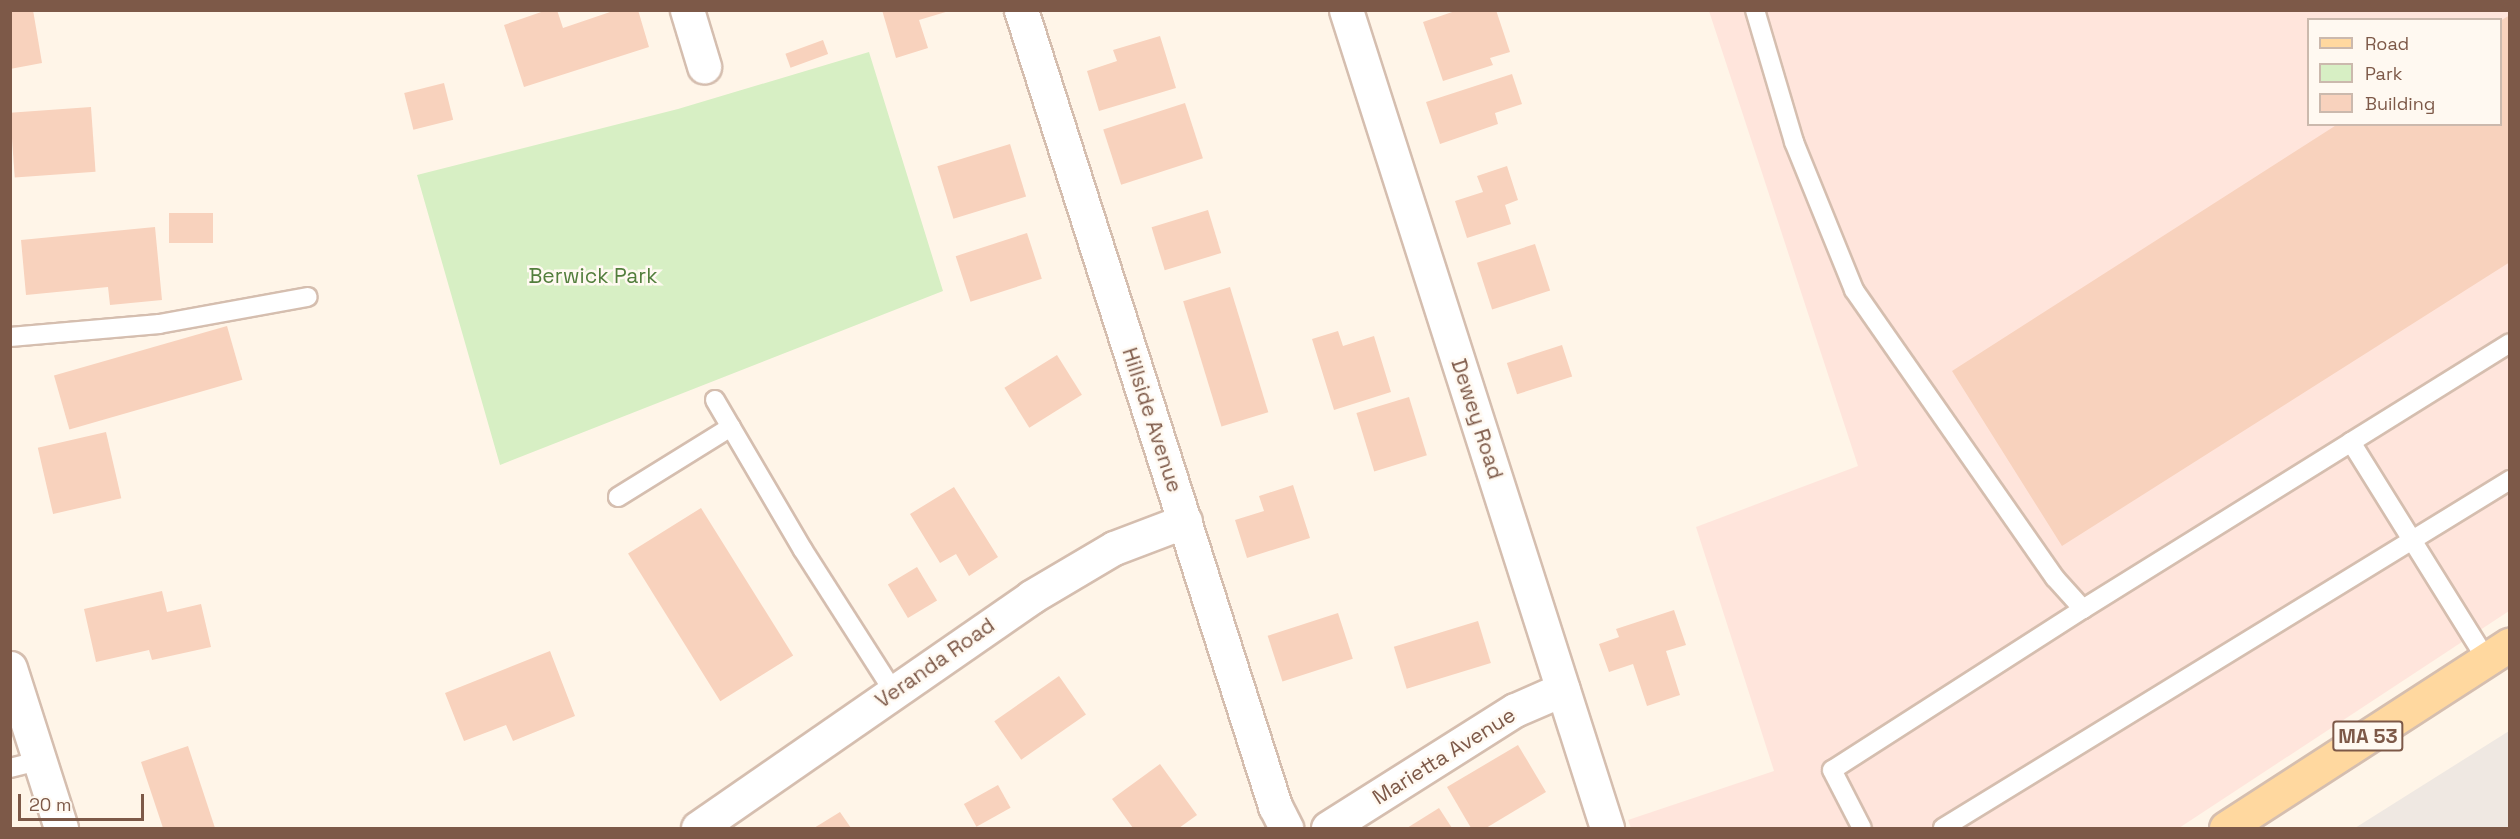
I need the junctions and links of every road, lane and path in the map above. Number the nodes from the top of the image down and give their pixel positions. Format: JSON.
{"nodes":[{"id":1,"x":687,"y":10,"type":"edge"},
{"id":2,"x":1021,"y":10,"type":"edge"},
{"id":3,"x":1346,"y":10,"type":"edge"},
{"id":4,"x":1755,"y":10,"type":"edge"},
{"id":5,"x":704,"y":66,"type":"dead end"},
{"id":6,"x":308,"y":297,"type":"dead end"},
{"id":7,"x":10,"y":338,"type":"edge"},
{"id":8,"x":2510,"y":343,"type":"edge"},
{"id":9,"x":715,"y":400,"type":"dead end"},
{"id":10,"x":731,"y":427,"type":"junction"},
{"id":11,"x":2351,"y":442,"type":"junction"},
{"id":12,"x":2510,"y":480,"type":"edge"},
{"id":13,"x":618,"y":497,"type":"dead end"},
{"id":14,"x":1185,"y":521,"type":"junction"},
{"id":15,"x":2413,"y":543,"type":"junction"},
{"id":16,"x":2083,"y":609,"type":"junction"},
{"id":17,"x":2498,"y":651,"type":"edge"},
{"id":18,"x":10,"y":668,"type":"edge"},
{"id":19,"x":1563,"y":689,"type":"junction"},
{"id":20,"x":893,"y":691,"type":"junction"},
{"id":21,"x":24,"y":765,"type":"edge"},
{"id":22,"x":62,"y":828,"type":"edge"},
{"id":23,"x":698,"y":828,"type":"edge"},
{"id":24,"x":1286,"y":828,"type":"edge"},
{"id":25,"x":1328,"y":828,"type":"edge"},
{"id":26,"x":1607,"y":828,"type":"edge"},
{"id":27,"x":1862,"y":828,"type":"edge"},
{"id":28,"x":1943,"y":828,"type":"edge"},
{"id":29,"x":2226,"y":828,"type":"edge"}],
"edges":[{"from":1,"to":5,"type":"street"},
{"from":2,"to":14,"type":"street","name":"Hillside Avenue"},
{"from":3,"to":19,"type":"street","name":"Dewey Road"},
{"from":4,"to":16,"type":"lane"},
{"from":6,"to":7,"type":"lane"},
{"from":8,"to":11,"type":"lane"},
{"from":9,"to":10,"type":"lane"},
{"from":10,"to":13,"type":"lane"},
{"from":10,"to":20,"type":"lane"},
{"from":11,"to":15,"type":"lane"},
{"from":11,"to":16,"type":"lane"},
{"from":12,"to":15,"type":"lane"},
{"from":14,"to":20,"type":"street","name":"Veranda Road"},
{"from":14,"to":24,"type":"street","name":"Hillside Avenue"},
{"from":15,"to":17,"type":"lane"},
{"from":15,"to":28,"type":"lane"},
{"from":16,"to":27,"type":"lane"},
{"from":17,"to":29,"type":"main road","number":"MA 53"},
{"from":18,"to":21,"type":"street"},
{"from":19,"to":25,"type":"street","name":"Marietta Avenue"},
{"from":19,"to":26,"type":"street","name":"Dewey Road"},
{"from":20,"to":23,"type":"street","name":"Veranda Road"},
{"from":21,"to":22,"type":"street"}]}
